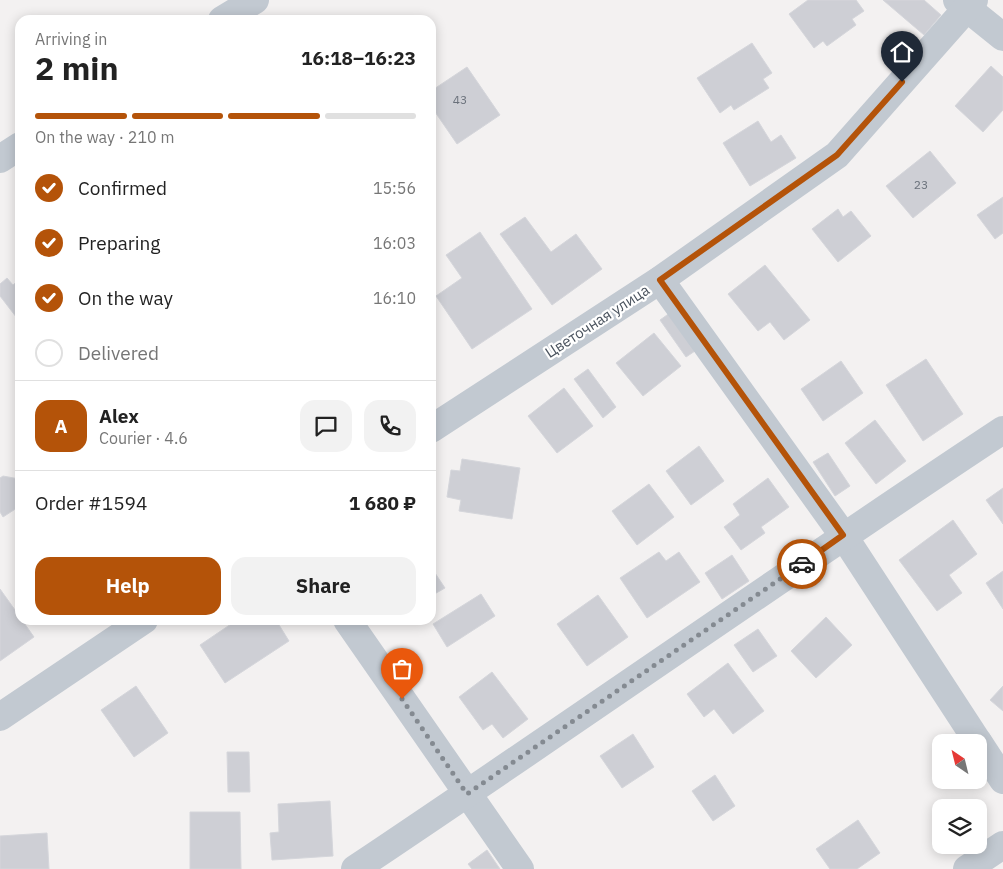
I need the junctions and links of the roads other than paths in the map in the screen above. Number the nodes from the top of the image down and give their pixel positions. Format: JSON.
{"nodes":[{"id":1,"x":254,"y":0,"type":"edge"},
{"id":2,"x":966,"y":3,"type":"edge"},
{"id":3,"x":230,"y":15,"type":"edge"},
{"id":4,"x":1003,"y":37,"type":"edge"},
{"id":5,"x":15,"y":149,"type":"edge"},
{"id":6,"x":0,"y":159,"type":"edge"},
{"id":7,"x":660,"y":280,"type":"junction"},
{"id":8,"x":436,"y":426,"type":"edge"},
{"id":9,"x":1003,"y":430,"type":"edge"},
{"id":10,"x":843,"y":535,"type":"junction"},
{"id":11,"x":137,"y":625,"type":"edge"},
{"id":12,"x":350,"y":625,"type":"edge"},
{"id":13,"x":0,"y":717,"type":"edge"},
{"id":14,"x":973,"y":734,"type":"edge"},
{"id":15,"x":988,"y":757,"type":"edge"},
{"id":16,"x":1003,"y":780,"type":"edge"},
{"id":17,"x":467,"y":794,"type":"junction"},
{"id":18,"x":1003,"y":845,"type":"edge"},
{"id":19,"x":355,"y":869,"type":"edge"},
{"id":20,"x":520,"y":869,"type":"edge"},
{"id":21,"x":968,"y":869,"type":"edge"}],
"edges":[{"from":1,"to":3,"type":"lane"},
{"from":2,"to":4,"type":"lane"},
{"from":2,"to":7,"type":"lane","name":"Цветочная улица"},
{"from":5,"to":6,"type":"lane"},
{"from":7,"to":8,"type":"lane","name":"Цветочная улица"},
{"from":7,"to":10,"type":"lane"},
{"from":9,"to":10,"type":"lane"},
{"from":10,"to":14,"type":"lane"},
{"from":10,"to":17,"type":"lane"},
{"from":11,"to":13,"type":"lane"},
{"from":12,"to":17,"type":"lane"},
{"from":15,"to":16,"type":"lane"},
{"from":17,"to":19,"type":"lane"},
{"from":17,"to":20,"type":"lane"},
{"from":18,"to":21,"type":"lane"}]}
